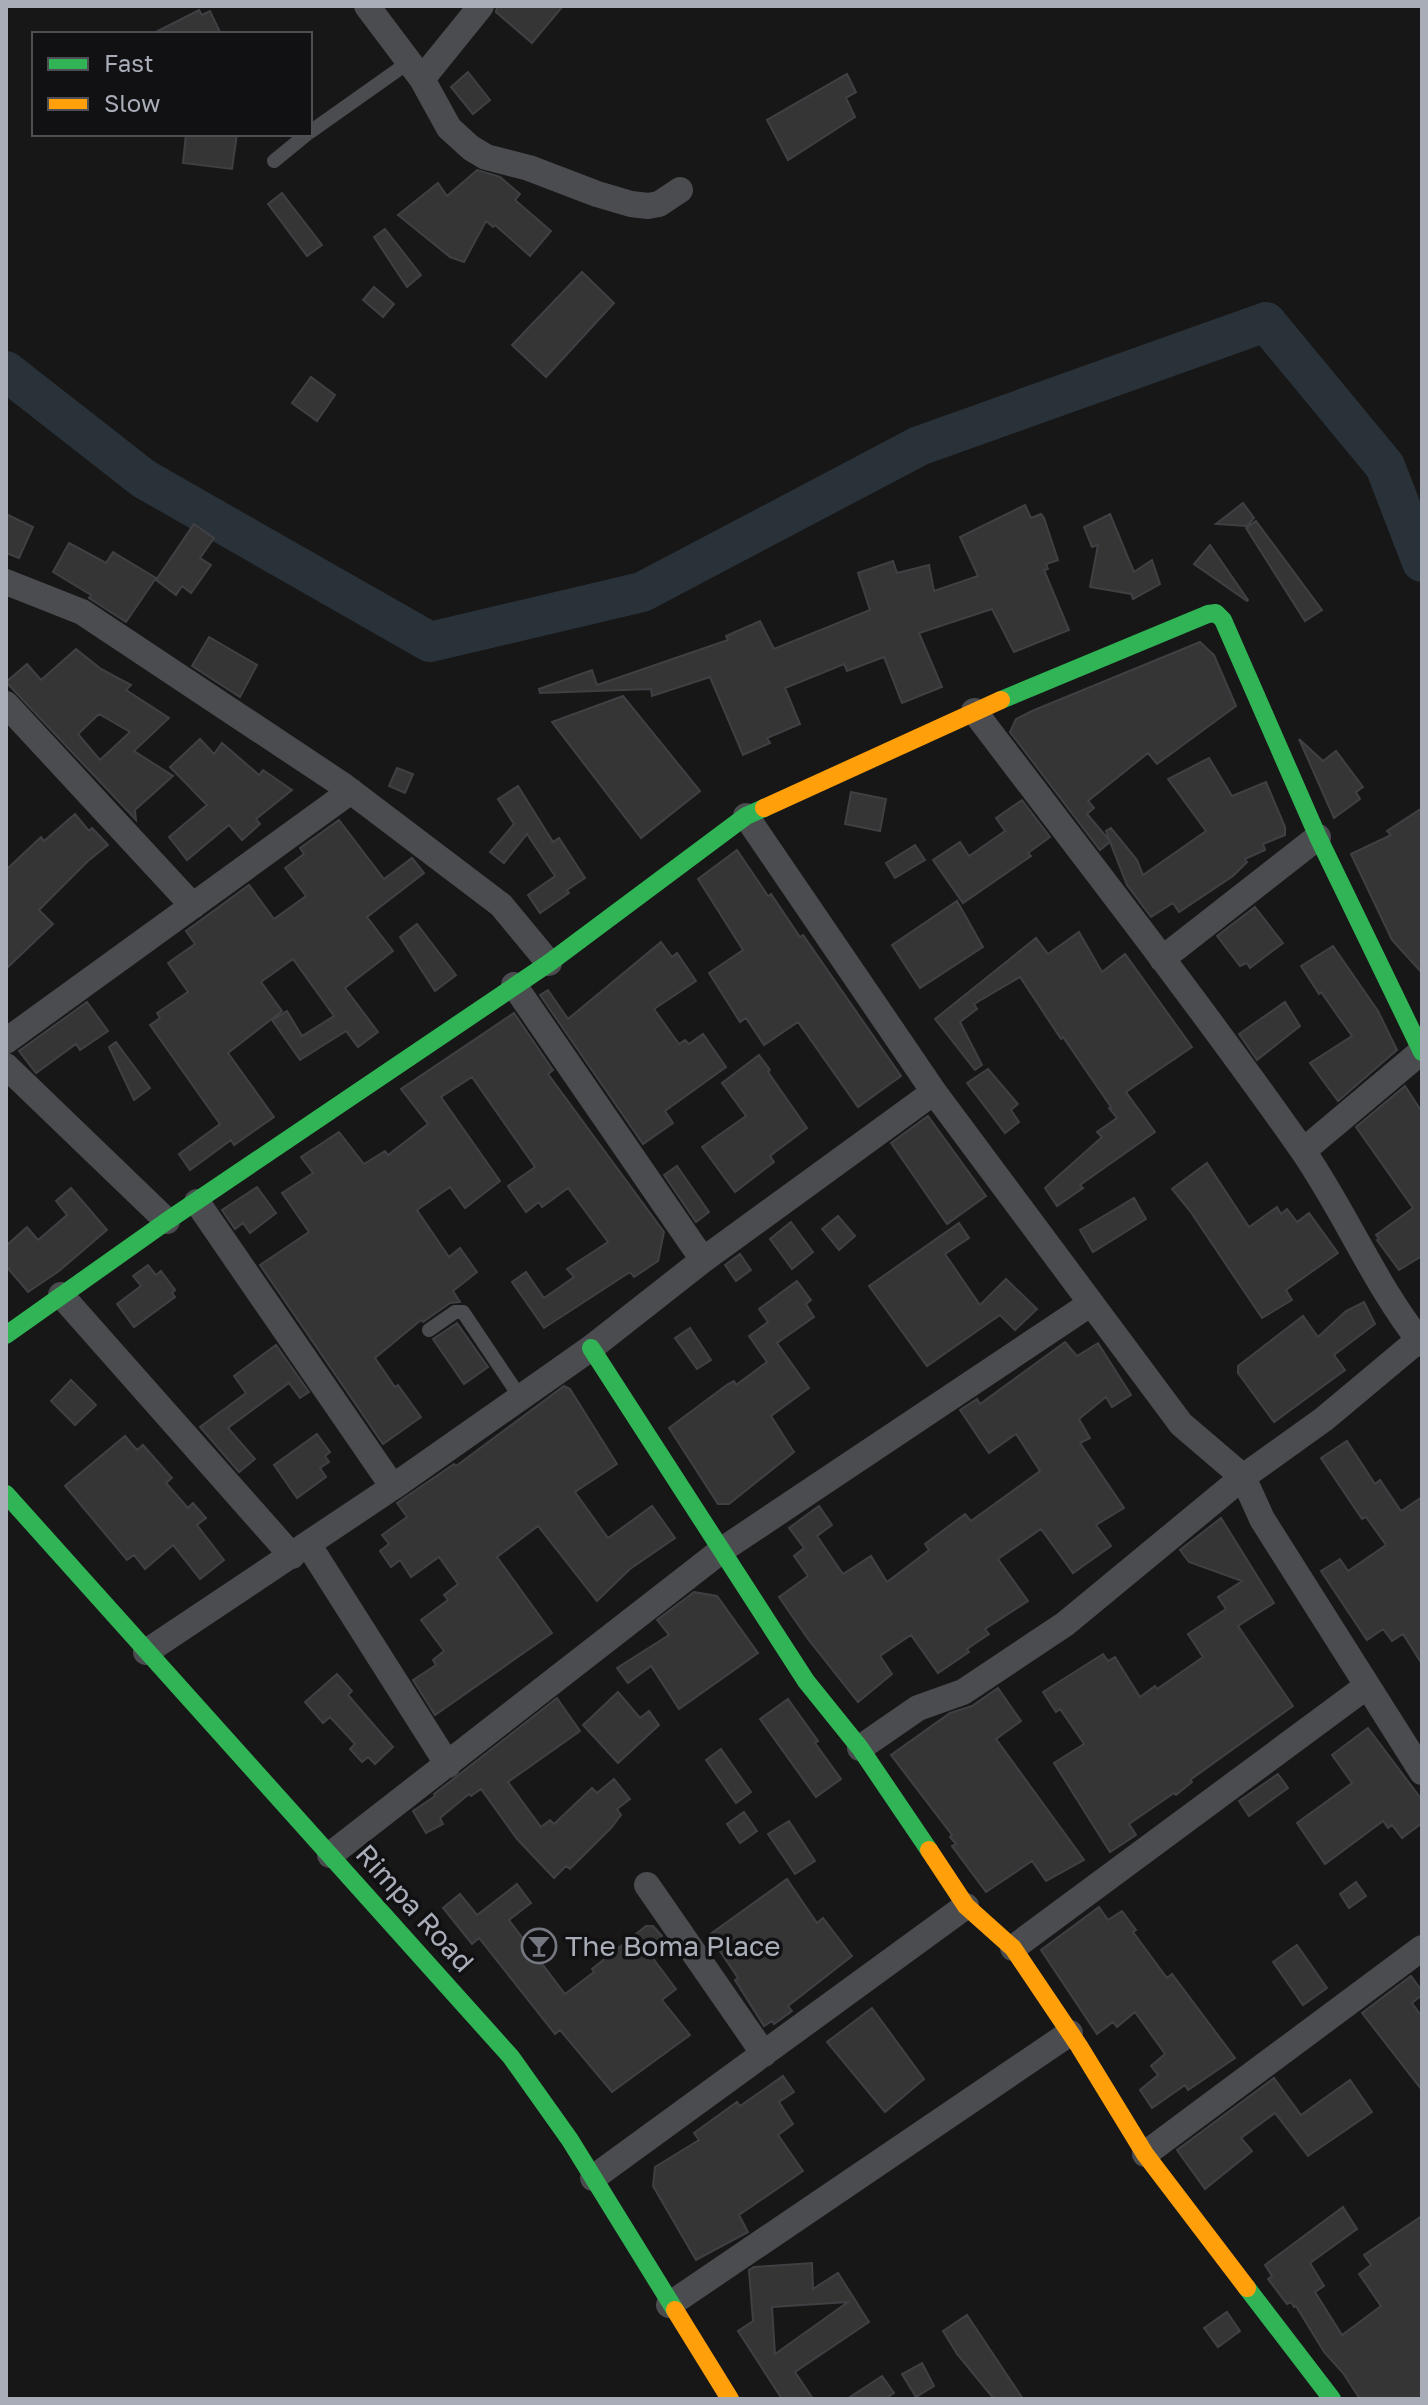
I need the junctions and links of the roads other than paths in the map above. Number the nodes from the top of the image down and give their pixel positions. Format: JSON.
{"nodes":[{"id":1,"x":367,"y":6,"type":"edge"},
{"id":2,"x":481,"y":6,"type":"edge"},
{"id":3,"x":416,"y":70,"type":"junction"},
{"id":4,"x":312,"y":131,"type":"edge"},
{"id":5,"x":305,"y":136,"type":"edge"},
{"id":6,"x":274,"y":161,"type":"dead end"},
{"id":7,"x":680,"y":190,"type":"dead end"},
{"id":8,"x":6,"y":582,"type":"edge"},
{"id":9,"x":6,"y":704,"type":"edge"},
{"id":10,"x":974,"y":711,"type":"junction"},
{"id":11,"x":351,"y":791,"type":"junction"},
{"id":12,"x":746,"y":816,"type":"junction"},
{"id":13,"x":1318,"y":837,"type":"junction"},
{"id":14,"x":193,"y":906,"type":"junction"},
{"id":15,"x":1162,"y":959,"type":"junction"},
{"id":16,"x":549,"y":963,"type":"junction"},
{"id":17,"x":514,"y":985,"type":"junction"},
{"id":18,"x":6,"y":1041,"type":"edge"},
{"id":19,"x":1422,"y":1051,"type":"edge"},
{"id":20,"x":6,"y":1066,"type":"edge"},
{"id":21,"x":934,"y":1092,"type":"junction"},
{"id":22,"x":1303,"y":1151,"type":"junction"},
{"id":23,"x":197,"y":1202,"type":"junction"},
{"id":24,"x":167,"y":1221,"type":"junction"},
{"id":25,"x":703,"y":1260,"type":"junction"},
{"id":26,"x":61,"y":1295,"type":"junction"},
{"id":27,"x":1090,"y":1304,"type":"junction"},
{"id":28,"x":429,"y":1330,"type":"dead end"},
{"id":29,"x":6,"y":1335,"type":"edge"},
{"id":30,"x":1421,"y":1340,"type":"edge"},
{"id":31,"x":591,"y":1348,"type":"junction"},
{"id":32,"x":520,"y":1397,"type":"junction"},
{"id":33,"x":1243,"y":1477,"type":"junction"},
{"id":34,"x":393,"y":1487,"type":"junction"},
{"id":35,"x":6,"y":1494,"type":"edge"},
{"id":36,"x":300,"y":1550,"type":"junction"},
{"id":37,"x":722,"y":1550,"type":"junction"},
{"id":38,"x":146,"y":1652,"type":"junction"},
{"id":39,"x":1367,"y":1686,"type":"junction"},
{"id":40,"x":860,"y":1748,"type":"junction"},
{"id":41,"x":448,"y":1765,"type":"junction"},
{"id":42,"x":1422,"y":1772,"type":"edge"},
{"id":43,"x":330,"y":1855,"type":"junction"},
{"id":44,"x":647,"y":1885,"type":"dead end"},
{"id":45,"x":966,"y":1906,"type":"junction"},
{"id":46,"x":1013,"y":1948,"type":"junction"},
{"id":47,"x":1422,"y":1948,"type":"edge"},
{"id":48,"x":1070,"y":2033,"type":"junction"},
{"id":49,"x":764,"y":2054,"type":"junction"},
{"id":50,"x":1145,"y":2154,"type":"junction"},
{"id":51,"x":593,"y":2178,"type":"junction"},
{"id":52,"x":669,"y":2305,"type":"junction"},
{"id":53,"x":730,"y":2399,"type":"edge"},
{"id":54,"x":1332,"y":2399,"type":"edge"}],
"edges":[{"from":1,"to":3,"type":"street"},
{"from":2,"to":3,"type":"street"},
{"from":3,"to":4,"type":"lane"},
{"from":3,"to":7,"type":"street"},
{"from":5,"to":6,"type":"lane"},
{"from":8,"to":11,"type":"street"},
{"from":9,"to":14,"type":"street"},
{"from":10,"to":12,"type":"street"},
{"from":10,"to":13,"type":"street"},
{"from":10,"to":15,"type":"street"},
{"from":11,"to":14,"type":"street"},
{"from":11,"to":16,"type":"street"},
{"from":12,"to":16,"type":"street"},
{"from":12,"to":21,"type":"street"},
{"from":13,"to":15,"type":"street"},
{"from":13,"to":19,"type":"street"},
{"from":14,"to":18,"type":"street"},
{"from":15,"to":22,"type":"street"},
{"from":16,"to":17,"type":"street"},
{"from":17,"to":23,"type":"street"},
{"from":17,"to":25,"type":"street"},
{"from":19,"to":22,"type":"street"},
{"from":20,"to":24,"type":"street"},
{"from":21,"to":25,"type":"street"},
{"from":21,"to":27,"type":"street"},
{"from":22,"to":30,"type":"street"},
{"from":23,"to":24,"type":"street"},
{"from":23,"to":34,"type":"street"},
{"from":24,"to":26,"type":"street"},
{"from":25,"to":31,"type":"street"},
{"from":26,"to":29,"type":"street"},
{"from":26,"to":36,"type":"street"},
{"from":27,"to":33,"type":"street"},
{"from":27,"to":37,"type":"street"},
{"from":28,"to":32,"type":"lane"},
{"from":30,"to":33,"type":"street"},
{"from":31,"to":32,"type":"street"},
{"from":31,"to":37,"type":"street"},
{"from":32,"to":34,"type":"street"},
{"from":33,"to":39,"type":"street"},
{"from":33,"to":40,"type":"street"},
{"from":34,"to":36,"type":"street"},
{"from":35,"to":38,"type":"street","name":"Rimpa Road"},
{"from":36,"to":38,"type":"street"},
{"from":36,"to":41,"type":"street"},
{"from":37,"to":40,"type":"street"},
{"from":37,"to":41,"type":"street"},
{"from":38,"to":43,"type":"street","name":"Rimpa Road"},
{"from":39,"to":42,"type":"street"},
{"from":39,"to":46,"type":"street"},
{"from":40,"to":45,"type":"street"},
{"from":41,"to":43,"type":"street"},
{"from":43,"to":51,"type":"street","name":"Rimpa Road"},
{"from":44,"to":49,"type":"street"},
{"from":45,"to":46,"type":"street"},
{"from":45,"to":49,"type":"street"},
{"from":46,"to":48,"type":"street"},
{"from":47,"to":50,"type":"street"},
{"from":48,"to":50,"type":"street"},
{"from":48,"to":52,"type":"street"},
{"from":49,"to":51,"type":"street"},
{"from":50,"to":54,"type":"street"},
{"from":51,"to":52,"type":"street","name":"Rimpa Road"},
{"from":52,"to":53,"type":"street","name":"Rimpa Road"}]}
